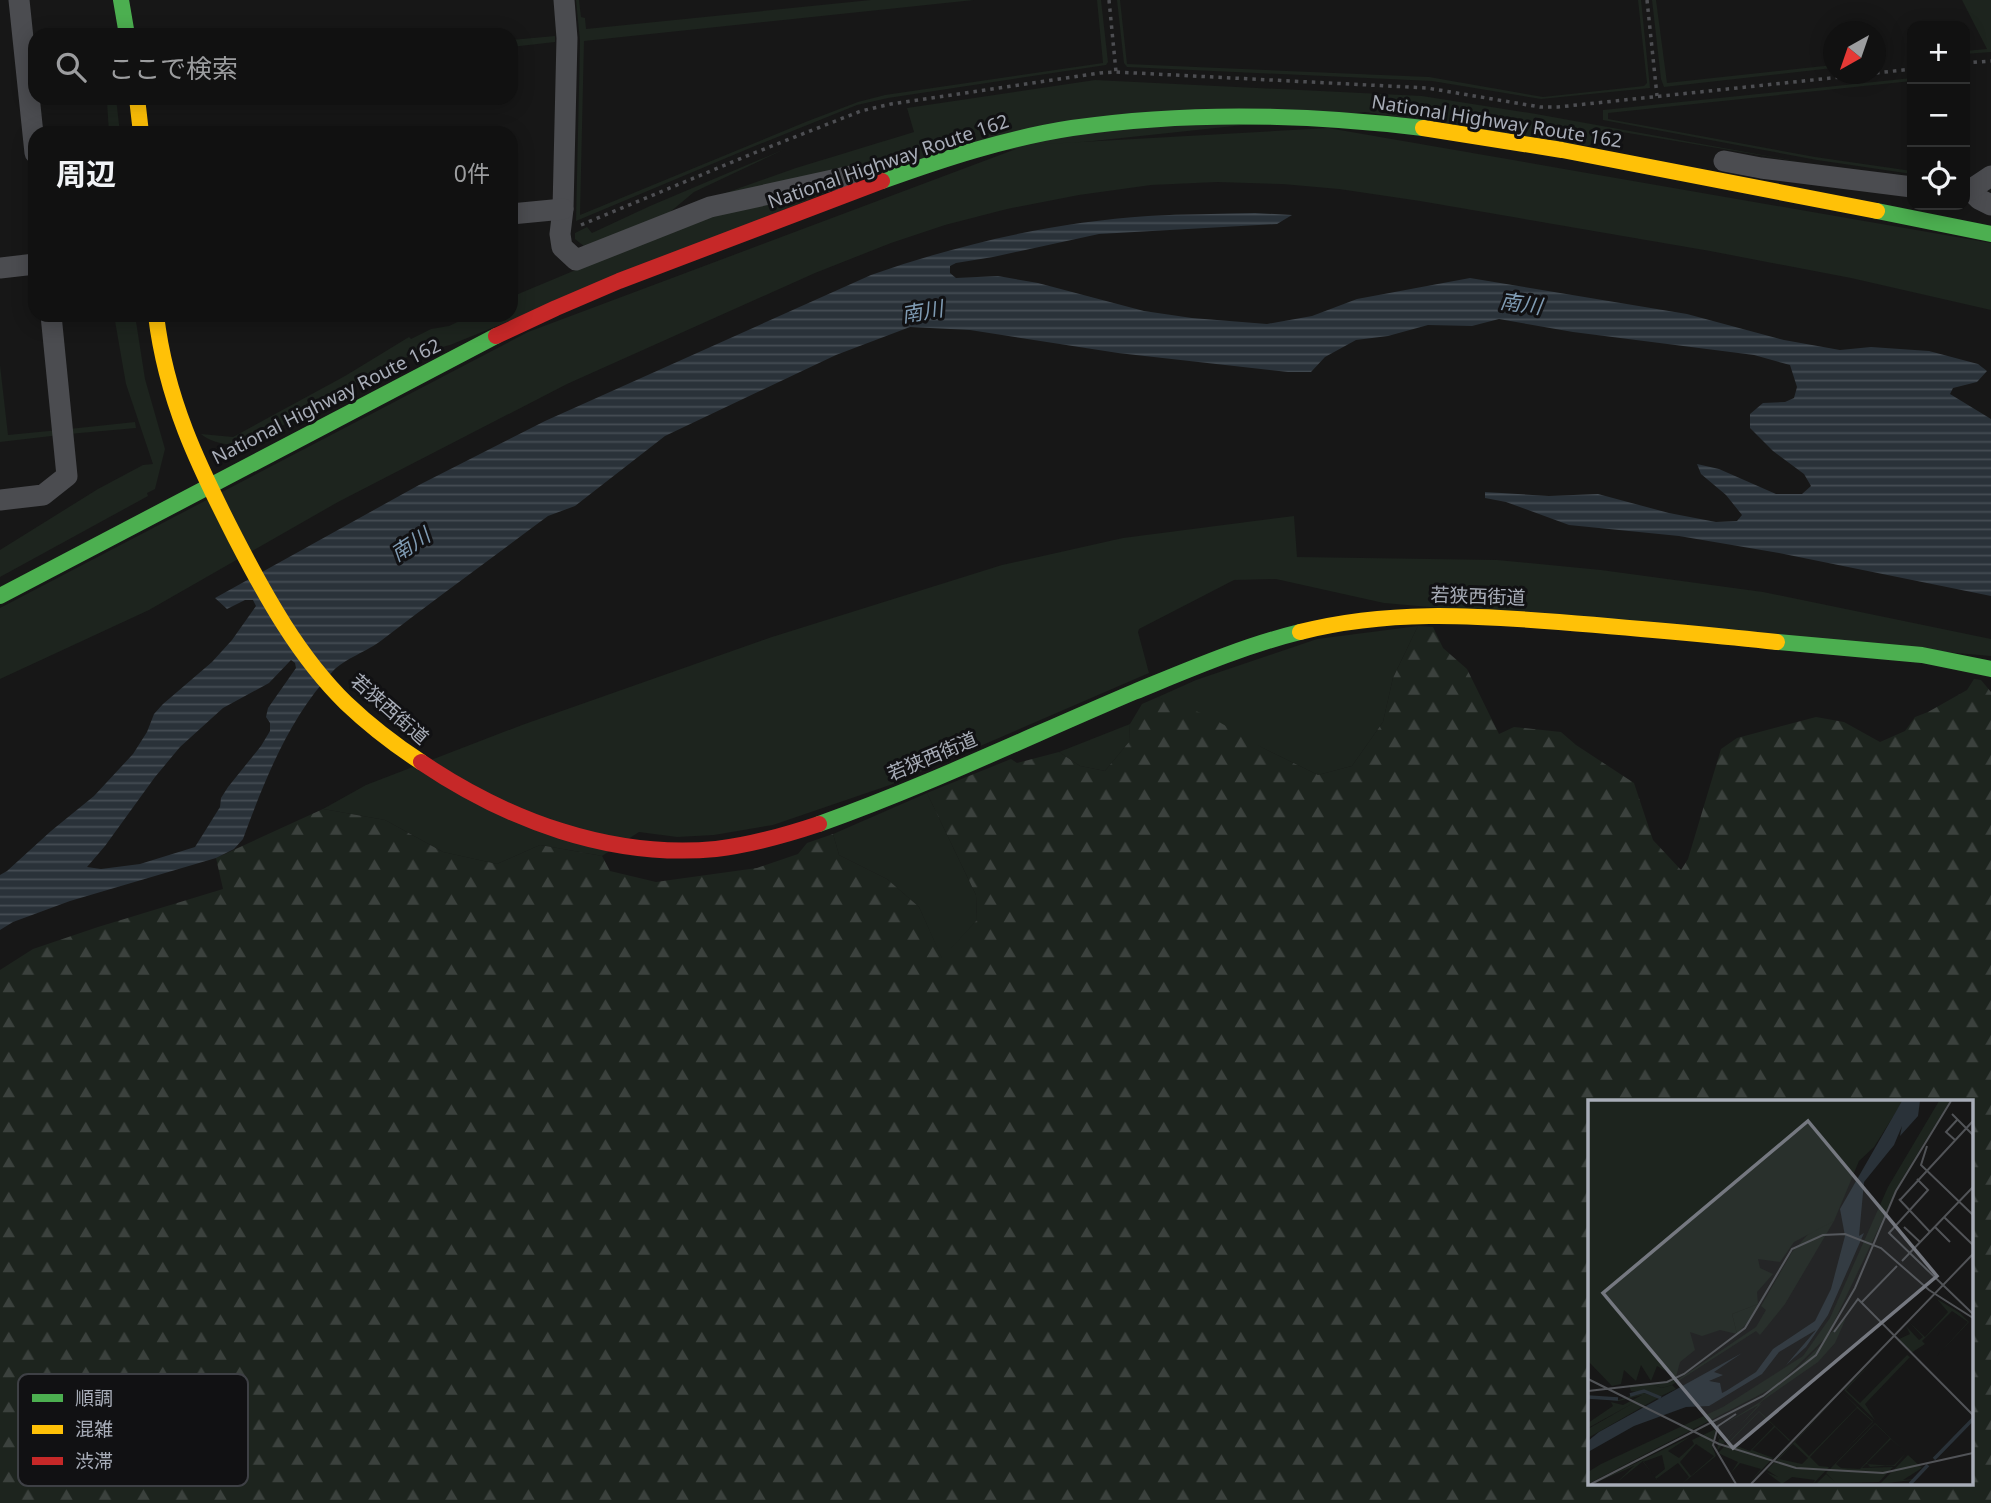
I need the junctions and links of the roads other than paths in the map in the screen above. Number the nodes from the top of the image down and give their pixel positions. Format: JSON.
{"nodes":[{"id":1,"x":19,"y":0,"type":"edge"},
{"id":2,"x":121,"y":0,"type":"edge"},
{"id":3,"x":564,"y":0,"type":"edge"},
{"id":4,"x":126,"y":28,"type":"edge"},
{"id":5,"x":28,"y":86,"type":"edge"},
{"id":6,"x":30,"y":105,"type":"edge"},
{"id":7,"x":138,"y":105,"type":"edge"},
{"id":8,"x":32,"y":126,"type":"edge"},
{"id":9,"x":140,"y":126,"type":"edge"},
{"id":10,"x":1628,"y":162,"type":"junction"},
{"id":11,"x":1991,"y":176,"type":"edge"},
{"id":12,"x":885,"y":180,"type":"junction"},
{"id":13,"x":1907,"y":186,"type":"edge"},
{"id":14,"x":1970,"y":188,"type":"edge"},
{"id":15,"x":1970,"y":192,"type":"edge"},
{"id":16,"x":1991,"y":205,"type":"edge"},
{"id":17,"x":563,"y":209,"type":"junction"},
{"id":18,"x":518,"y":213,"type":"edge"},
{"id":19,"x":1991,"y":234,"type":"edge"},
{"id":20,"x":28,"y":265,"type":"edge"},
{"id":21,"x":0,"y":268,"type":"edge"},
{"id":22,"x":52,"y":322,"type":"edge"},
{"id":23,"x":157,"y":322,"type":"edge"},
{"id":24,"x":209,"y":485,"type":"junction"},
{"id":25,"x":0,"y":500,"type":"edge"},
{"id":26,"x":0,"y":596,"type":"edge"},
{"id":27,"x":1991,"y":669,"type":"edge"}],
"edges":[{"from":1,"to":5,"type":"street"},
{"from":2,"to":4,"type":"main road"},
{"from":3,"to":17,"type":"street"},
{"from":6,"to":8,"type":"street"},
{"from":7,"to":9,"type":"main road"},
{"from":10,"to":12,"type":"main road","name":"National Highway Route 162"},
{"from":10,"to":13,"type":"street"},
{"from":10,"to":19,"type":"main road","name":"National Highway Route 162"},
{"from":11,"to":14,"type":"street"},
{"from":12,"to":17,"type":"street"},
{"from":12,"to":24,"type":"main road","name":"National Highway Route 162"},
{"from":15,"to":16,"type":"street"},
{"from":17,"to":18,"type":"street"},
{"from":20,"to":21,"type":"street"},
{"from":22,"to":25,"type":"street"},
{"from":23,"to":24,"type":"main road","name":"若狭西街道"},
{"from":24,"to":26,"type":"main road","name":"National Highway Route 162"},
{"from":24,"to":27,"type":"main road","name":"若狭西街道"}]}
